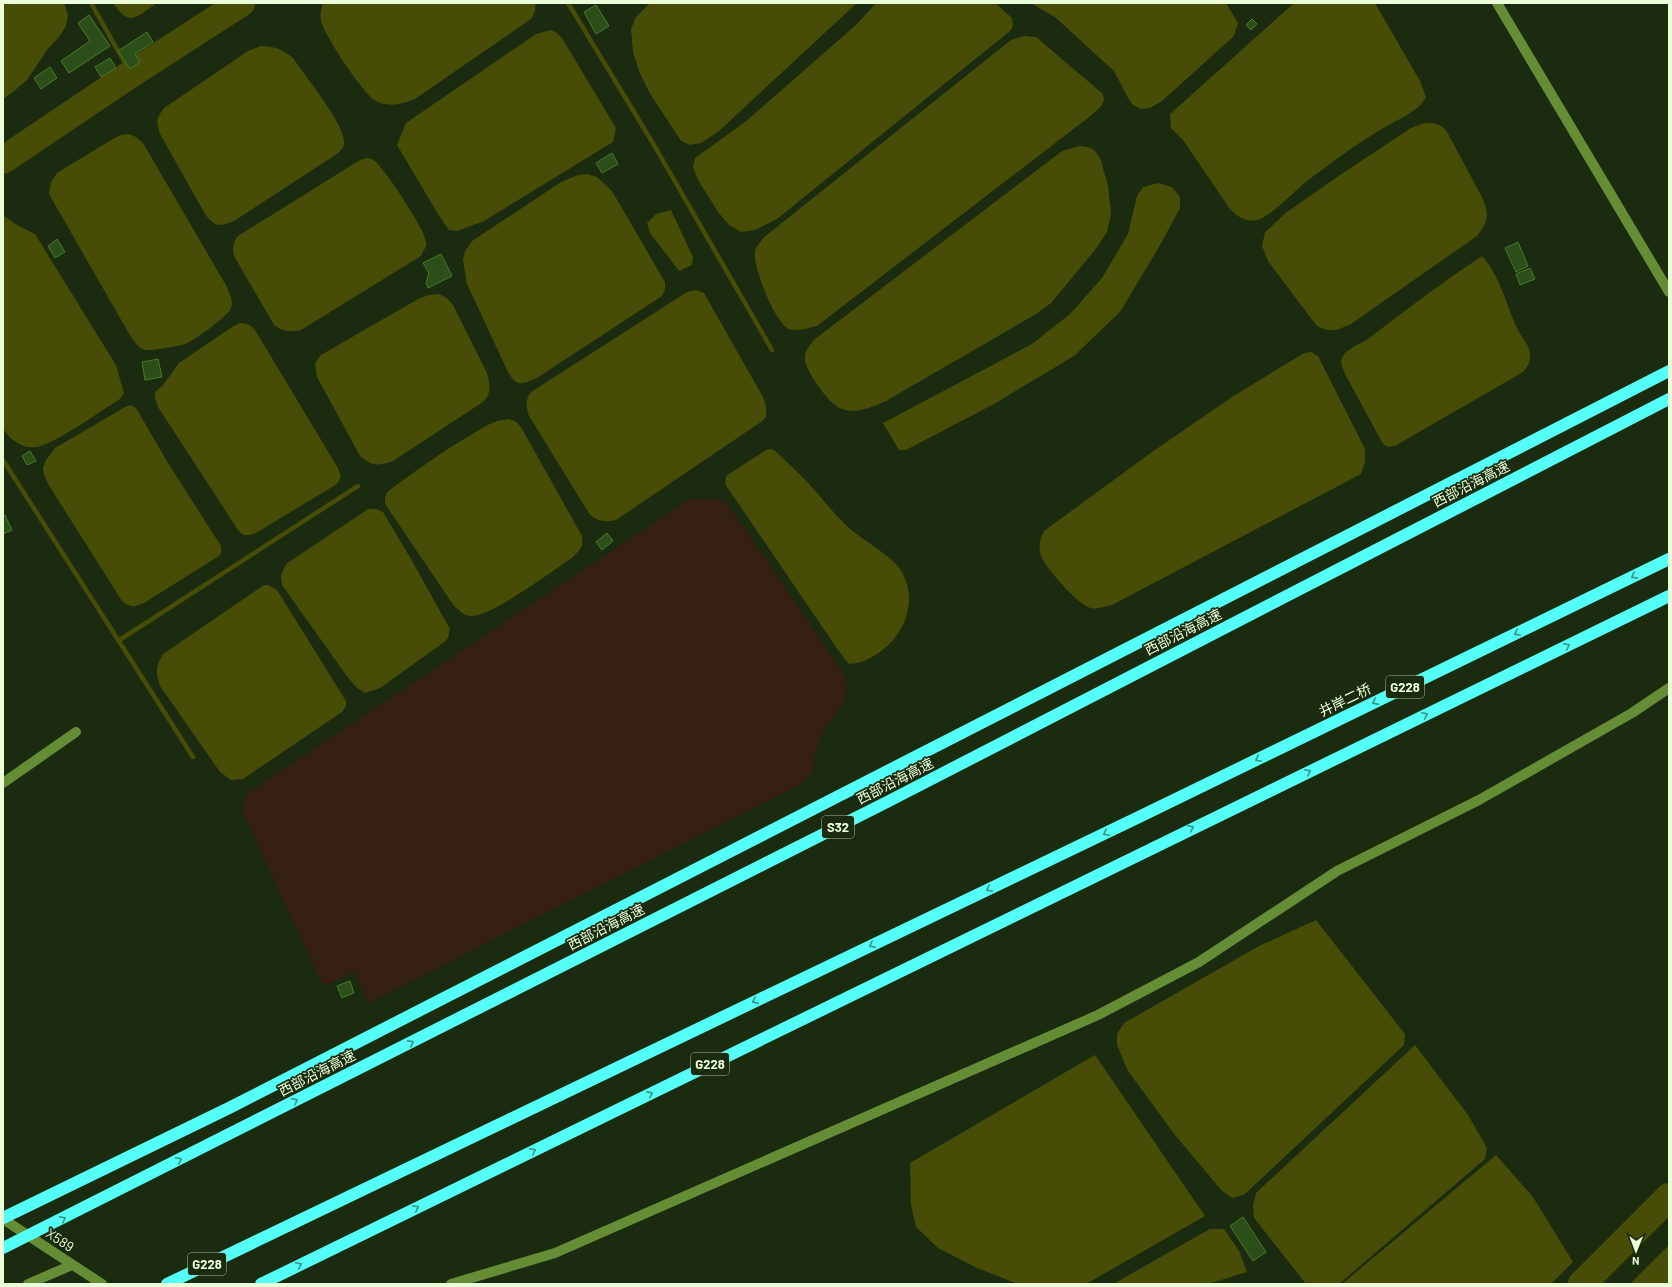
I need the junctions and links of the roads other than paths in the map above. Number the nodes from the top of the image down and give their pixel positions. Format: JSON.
{"nodes":[{"id":1,"x":1497,"y":3,"type":"edge"},
{"id":2,"x":1669,"y":292,"type":"edge"},
{"id":3,"x":1669,"y":371,"type":"edge"},
{"id":4,"x":1669,"y":399,"type":"edge"},
{"id":5,"x":1669,"y":559,"type":"edge"},
{"id":6,"x":1669,"y":596,"type":"edge"},
{"id":7,"x":1669,"y":688,"type":"edge"},
{"id":8,"x":76,"y":732,"type":"dead end"},
{"id":9,"x":3,"y":783,"type":"edge"},
{"id":10,"x":3,"y":1219,"type":"edge"},
{"id":11,"x":3,"y":1248,"type":"edge"},
{"id":12,"x":72,"y":1265,"type":"junction"},
{"id":13,"x":263,"y":1283,"type":"edge"},
{"id":14,"x":28,"y":1284,"type":"edge"},
{"id":15,"x":102,"y":1284,"type":"edge"},
{"id":16,"x":167,"y":1284,"type":"edge"},
{"id":17,"x":451,"y":1284,"type":"edge"}],
"edges":[{"from":1,"to":2,"type":"street"},
{"from":3,"to":10,"type":"highway","name":"西部沿海高速","number":"S32","bridge":true},
{"from":11,"to":4,"type":"highway","name":"西部沿海高速","number":"S32","one_way":true,"bridge":true},
{"from":5,"to":16,"type":"highway","name":"井岸二桥","number":"G228","one_way":true},
{"from":13,"to":6,"type":"highway","number":"G228","one_way":true},
{"from":7,"to":17,"type":"street"},
{"from":8,"to":9,"type":"street"},
{"from":10,"to":12,"type":"street","name":"X589","number":"X589"},
{"from":12,"to":14,"type":"street"},
{"from":12,"to":15,"type":"street","name":"X589","number":"X589"}]}
